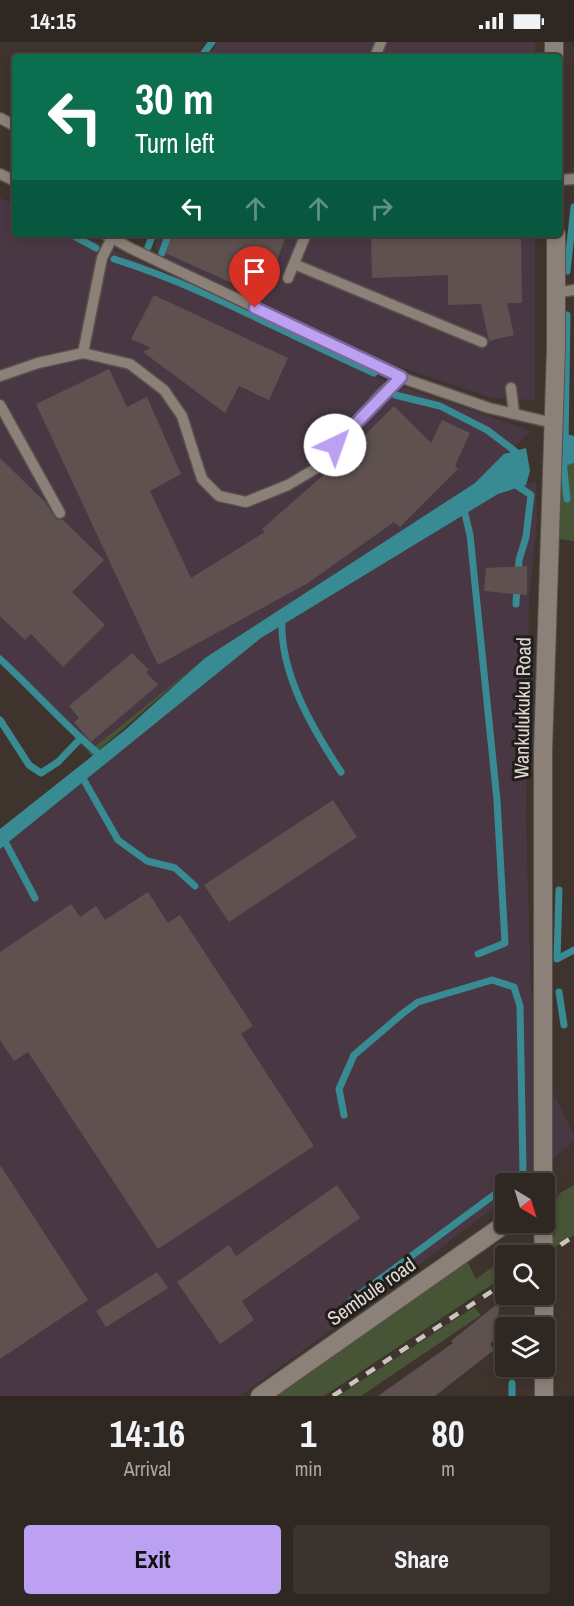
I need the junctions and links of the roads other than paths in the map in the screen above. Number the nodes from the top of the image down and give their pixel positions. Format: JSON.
{"nodes":[{"id":1,"x":111,"y":237,"type":"edge"},
{"id":2,"x":113,"y":237,"type":"edge"},
{"id":3,"x":305,"y":237,"type":"edge"},
{"id":4,"x":556,"y":237,"type":"edge"},
{"id":5,"x":294,"y":264,"type":"junction"},
{"id":6,"x":288,"y":278,"type":"dead end"},
{"id":7,"x":574,"y":290,"type":"edge"},
{"id":8,"x":555,"y":294,"type":"junction"},
{"id":9,"x":482,"y":342,"type":"dead end"},
{"id":10,"x":83,"y":353,"type":"junction"},
{"id":11,"x":0,"y":376,"type":"edge"},
{"id":12,"x":401,"y":377,"type":"junction"},
{"id":13,"x":511,"y":388,"type":"dead end"},
{"id":14,"x":0,"y":405,"type":"edge"},
{"id":15,"x":513,"y":414,"type":"junction"},
{"id":16,"x":553,"y":423,"type":"junction"},
{"id":17,"x":60,"y":513,"type":"dead end"},
{"id":18,"x":543,"y":1173,"type":"edge"},
{"id":19,"x":495,"y":1231,"type":"edge"},
{"id":20,"x":544,"y":1377,"type":"edge"},
{"id":21,"x":260,"y":1396,"type":"edge"},
{"id":22,"x":544,"y":1396,"type":"edge"}],
"edges":[{"from":1,"to":10,"type":"lane"},
{"from":2,"to":12,"type":"lane"},
{"from":3,"to":5,"type":"lane"},
{"from":4,"to":8,"type":"main road","name":"Wankulukuku Road"},
{"from":5,"to":6,"type":"lane"},
{"from":5,"to":9,"type":"lane"},
{"from":7,"to":8,"type":"lane"},
{"from":8,"to":16,"type":"main road","name":"Wankulukuku Road"},
{"from":10,"to":11,"type":"lane"},
{"from":10,"to":12,"type":"lane"},
{"from":12,"to":15,"type":"lane"},
{"from":13,"to":15,"type":"lane"},
{"from":14,"to":17,"type":"lane"},
{"from":15,"to":16,"type":"lane"},
{"from":16,"to":18,"type":"main road","name":"Wankulukuku Road"},
{"from":19,"to":21,"type":"main road","name":"Sembule road"},
{"from":20,"to":22,"type":"main road"}]}
